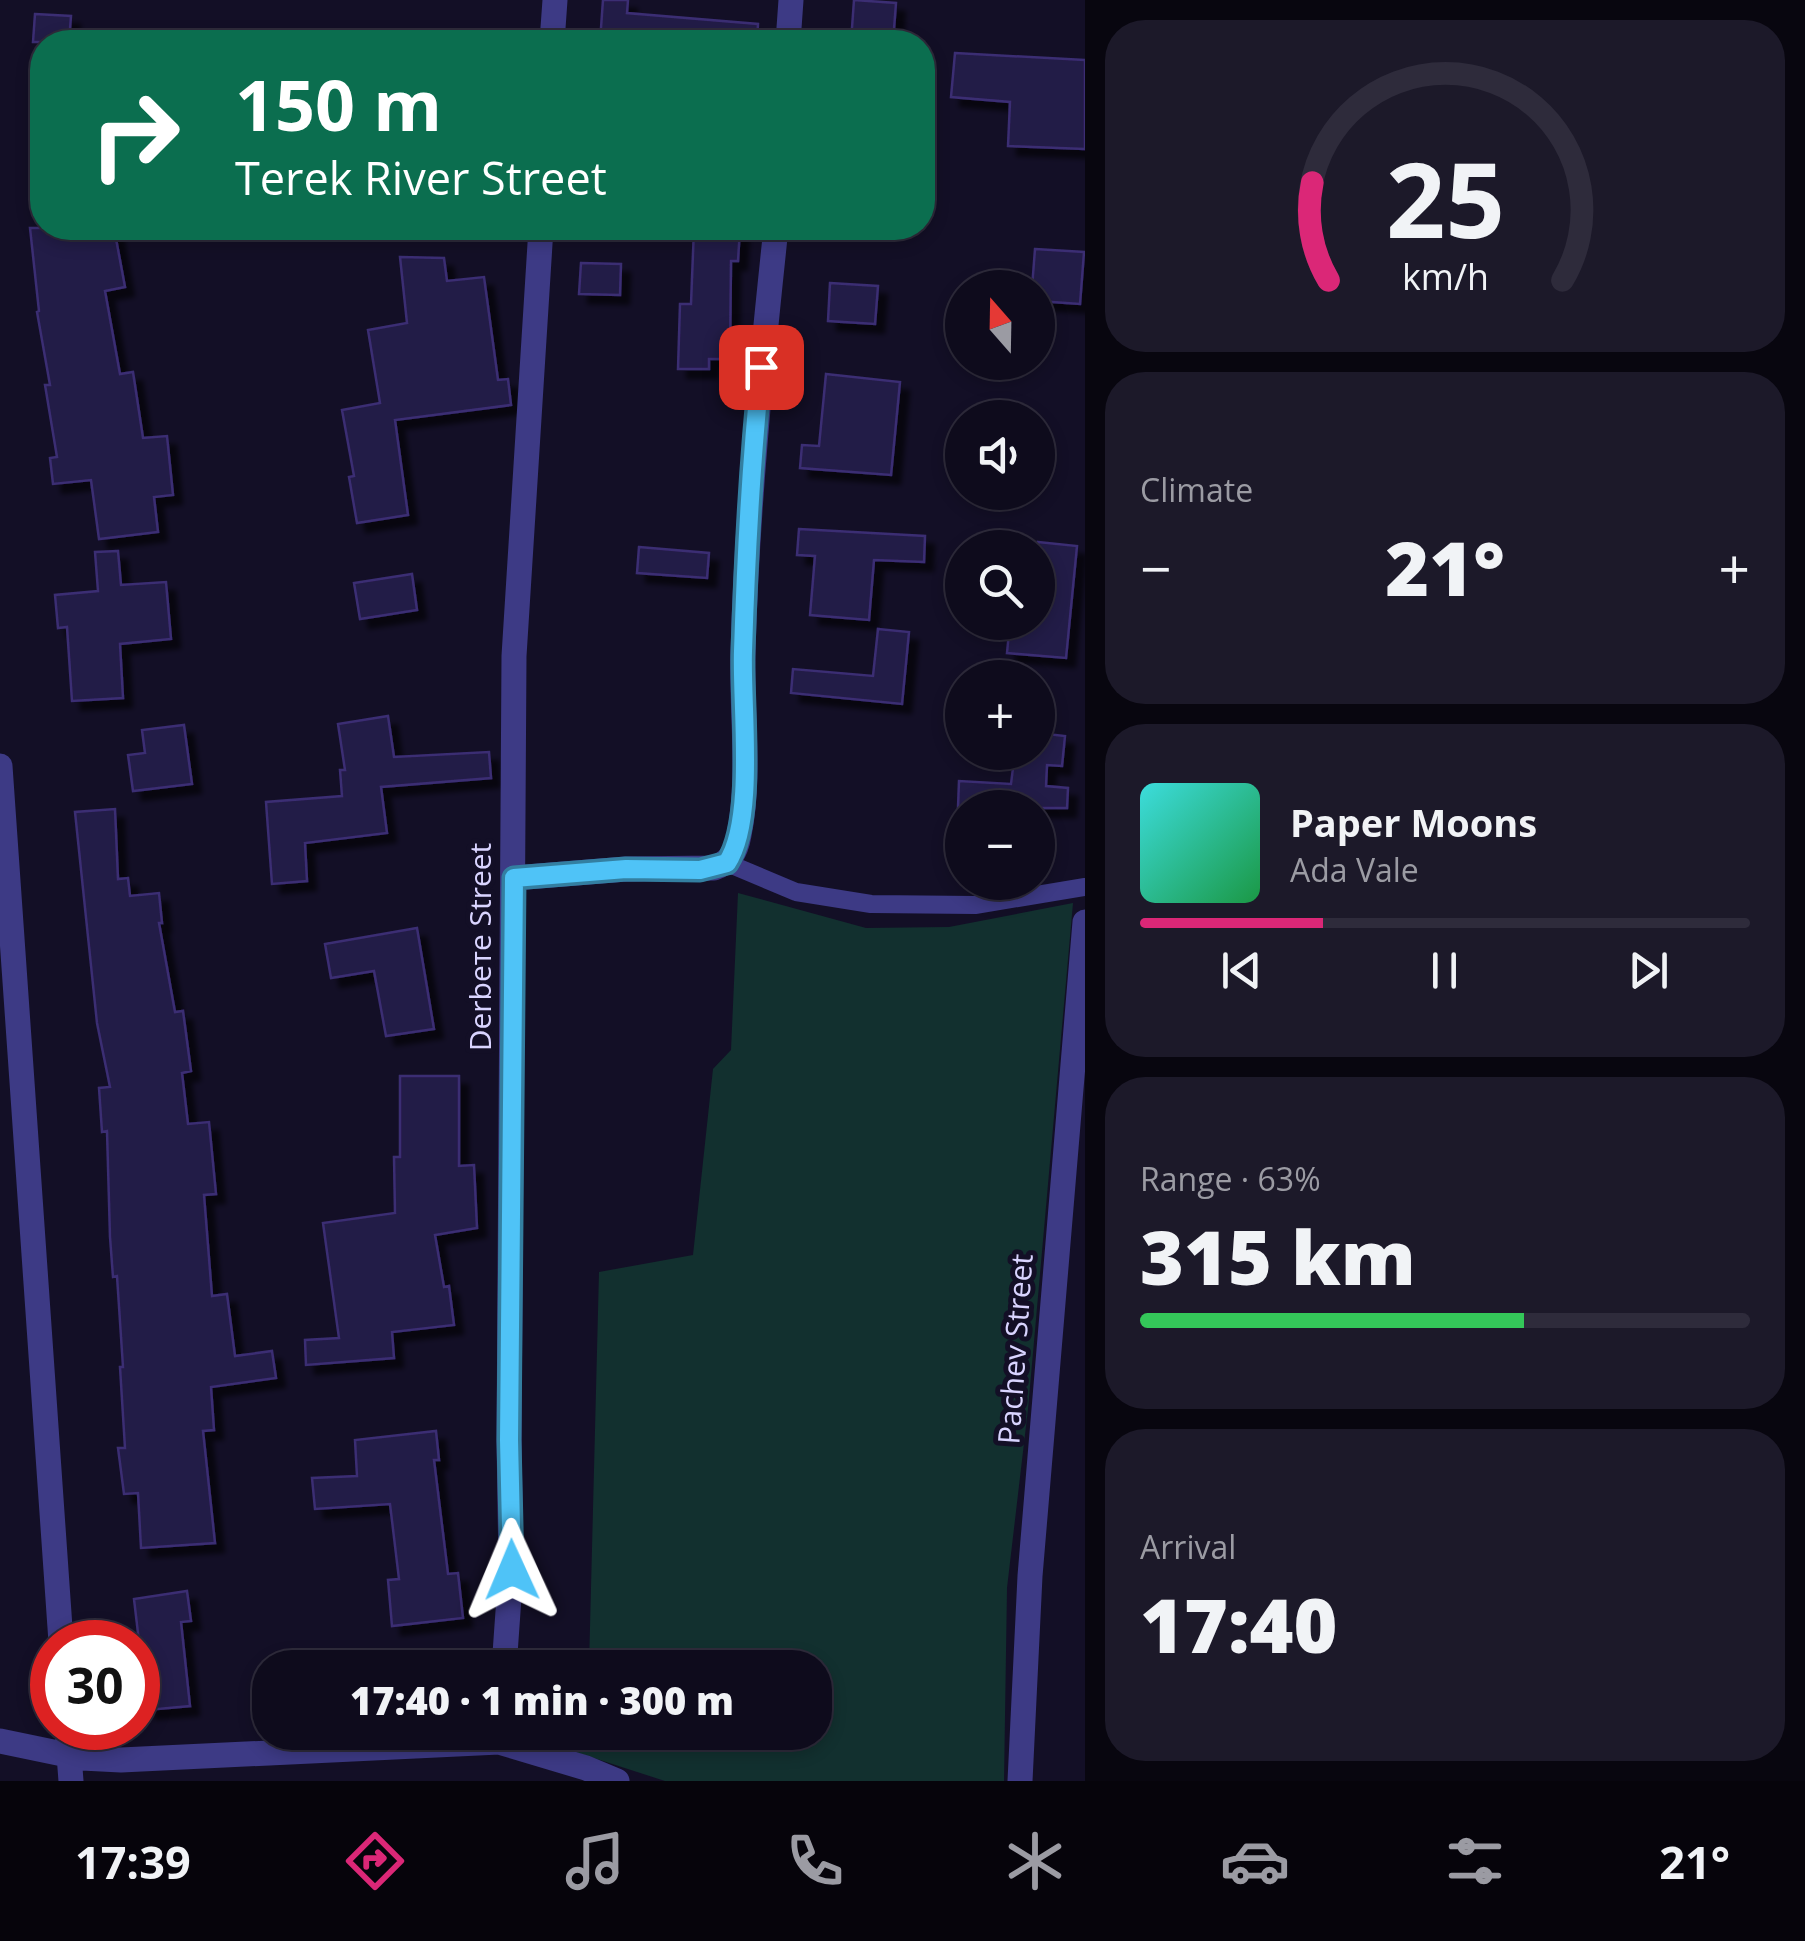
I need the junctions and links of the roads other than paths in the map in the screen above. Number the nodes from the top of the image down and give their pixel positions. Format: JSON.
{"nodes":[{"id":1,"x":555,"y":0,"type":"edge"},
{"id":2,"x":791,"y":0,"type":"edge"},
{"id":3,"x":553,"y":30,"type":"edge"},
{"id":4,"x":789,"y":30,"type":"edge"},
{"id":5,"x":539,"y":240,"type":"edge"},
{"id":6,"x":775,"y":240,"type":"edge"},
{"id":7,"x":0,"y":766,"type":"edge"},
{"id":8,"x":727,"y":863,"type":"junction"},
{"id":9,"x":514,"y":878,"type":"junction"},
{"id":10,"x":1085,"y":887,"type":"edge"},
{"id":11,"x":1085,"y":922,"type":"edge"},
{"id":12,"x":60,"y":1620,"type":"edge"},
{"id":13,"x":505,"y":1650,"type":"edge"},
{"id":14,"x":0,"y":1741,"type":"edge"},
{"id":15,"x":69,"y":1750,"type":"edge"},
{"id":16,"x":285,"y":1750,"type":"edge"},
{"id":17,"x":534,"y":1750,"type":"edge"},
{"id":18,"x":69,"y":1754,"type":"junction"},
{"id":19,"x":71,"y":1781,"type":"edge"},
{"id":20,"x":617,"y":1781,"type":"edge"},
{"id":21,"x":1020,"y":1781,"type":"edge"}],
"edges":[{"from":1,"to":3,"type":"street"},
{"from":2,"to":4,"type":"street"},
{"from":5,"to":9,"type":"street","name":"Derbeте Street"},
{"from":6,"to":8,"type":"street"},
{"from":7,"to":12,"type":"street"},
{"from":8,"to":9,"type":"street"},
{"from":8,"to":10,"type":"lane"},
{"from":9,"to":13,"type":"street","name":"Derbeте Street"},
{"from":11,"to":21,"type":"street","name":"Pachev Street"},
{"from":14,"to":18,"type":"street"},
{"from":15,"to":18,"type":"street"},
{"from":16,"to":18,"type":"street"},
{"from":17,"to":20,"type":"street"},
{"from":18,"to":19,"type":"street"}]}
